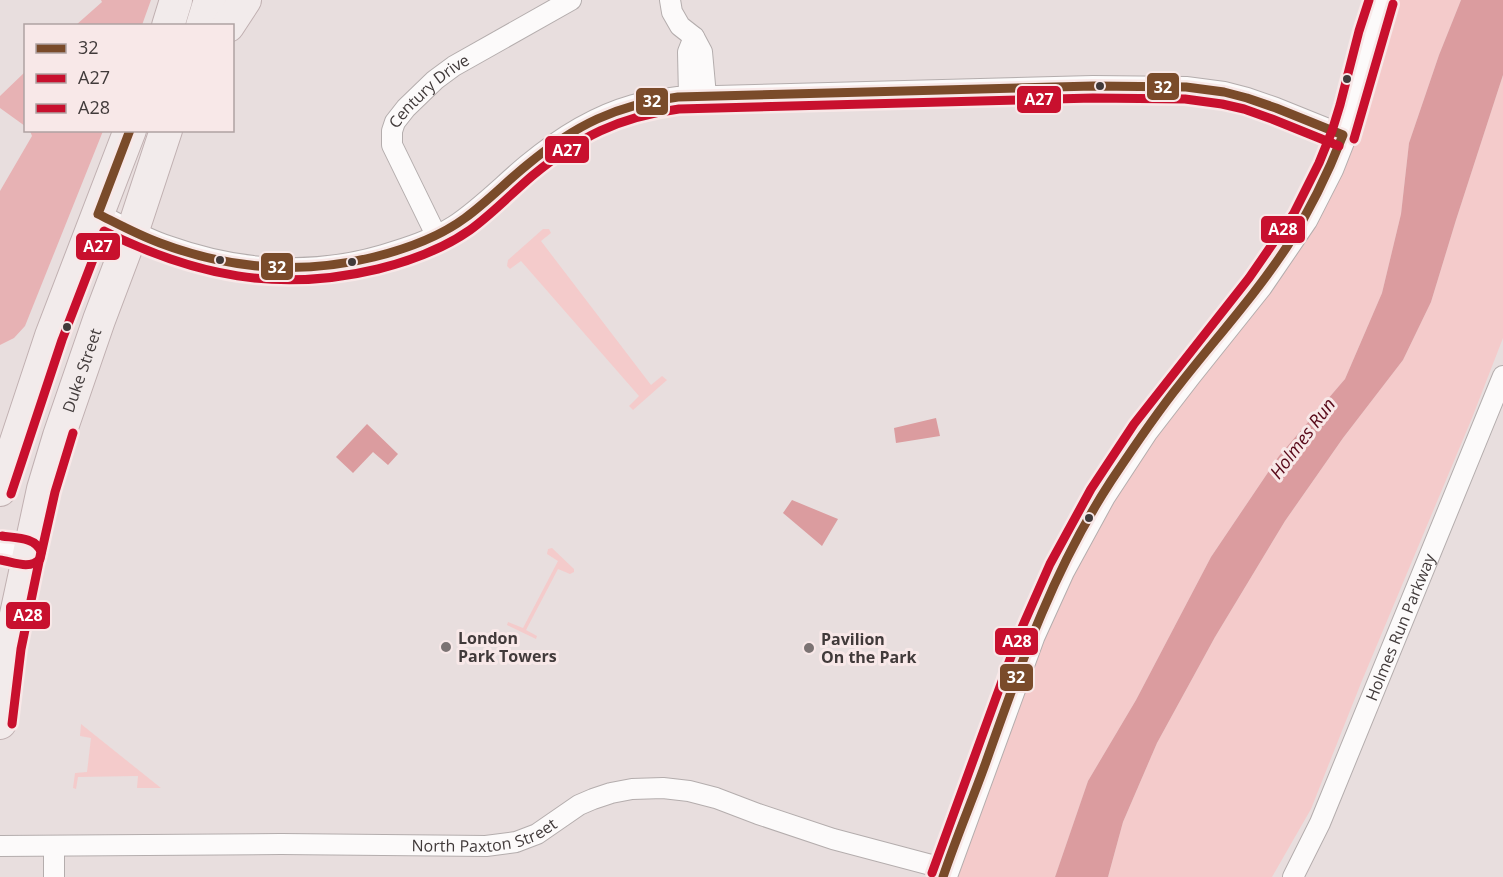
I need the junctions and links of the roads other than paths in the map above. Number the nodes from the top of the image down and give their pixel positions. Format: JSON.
{"nodes":[{"id":1,"x":176,"y":0,"type":"edge"},
{"id":2,"x":210,"y":0,"type":"edge"},
{"id":3,"x":245,"y":0,"type":"edge"},
{"id":4,"x":571,"y":0,"type":"edge"},
{"id":5,"x":670,"y":0,"type":"edge"},
{"id":6,"x":1382,"y":0,"type":"edge"},
{"id":7,"x":169,"y":24,"type":"edge"},
{"id":8,"x":203,"y":24,"type":"edge"},
{"id":9,"x":229,"y":24,"type":"edge"},
{"id":10,"x":698,"y":96,"type":"junction"},
{"id":11,"x":129,"y":132,"type":"edge"},
{"id":12,"x":166,"y":134,"type":"edge"},
{"id":13,"x":1343,"y":135,"type":"junction"},
{"id":14,"x":98,"y":214,"type":"junction"},
{"id":15,"x":133,"y":230,"type":"junction"},
{"id":16,"x":436,"y":235,"type":"junction"},
{"id":17,"x":1503,"y":376,"type":"edge"},
{"id":18,"x":0,"y":490,"type":"edge"},
{"id":19,"x":14,"y":551,"type":"edge"},
{"id":20,"x":0,"y":723,"type":"edge"},
{"id":21,"x":0,"y":846,"type":"edge"},
{"id":22,"x":54,"y":846,"type":"junction"},
{"id":23,"x":944,"y":873,"type":"edge"},
{"id":24,"x":54,"y":877,"type":"edge"},
{"id":25,"x":1293,"y":877,"type":"edge"}],
"edges":[{"from":1,"to":7,"type":"main road"},
{"from":2,"to":8,"type":"main road"},
{"from":3,"to":9,"type":"main road"},
{"from":4,"to":16,"type":"street","name":"Century Drive"},
{"from":5,"to":10,"type":"street"},
{"from":6,"to":13,"type":"street"},
{"from":10,"to":13,"type":"street"},
{"from":10,"to":16,"type":"street"},
{"from":11,"to":14,"type":"main road"},
{"from":12,"to":15,"type":"main road","name":"Duke Street"},
{"from":13,"to":23,"type":"street"},
{"from":14,"to":15,"type":"street"},
{"from":14,"to":18,"type":"main road"},
{"from":15,"to":16,"type":"street"},
{"from":15,"to":19,"type":"main road","name":"Duke Street"},
{"from":17,"to":25,"type":"street","name":"Holmes Run Parkway"},
{"from":19,"to":20,"type":"main road","name":"Duke Street"},
{"from":21,"to":22,"type":"street","name":"North Paxton Street"},
{"from":22,"to":23,"type":"street","name":"North Paxton Street"},
{"from":22,"to":24,"type":"street"}]}
